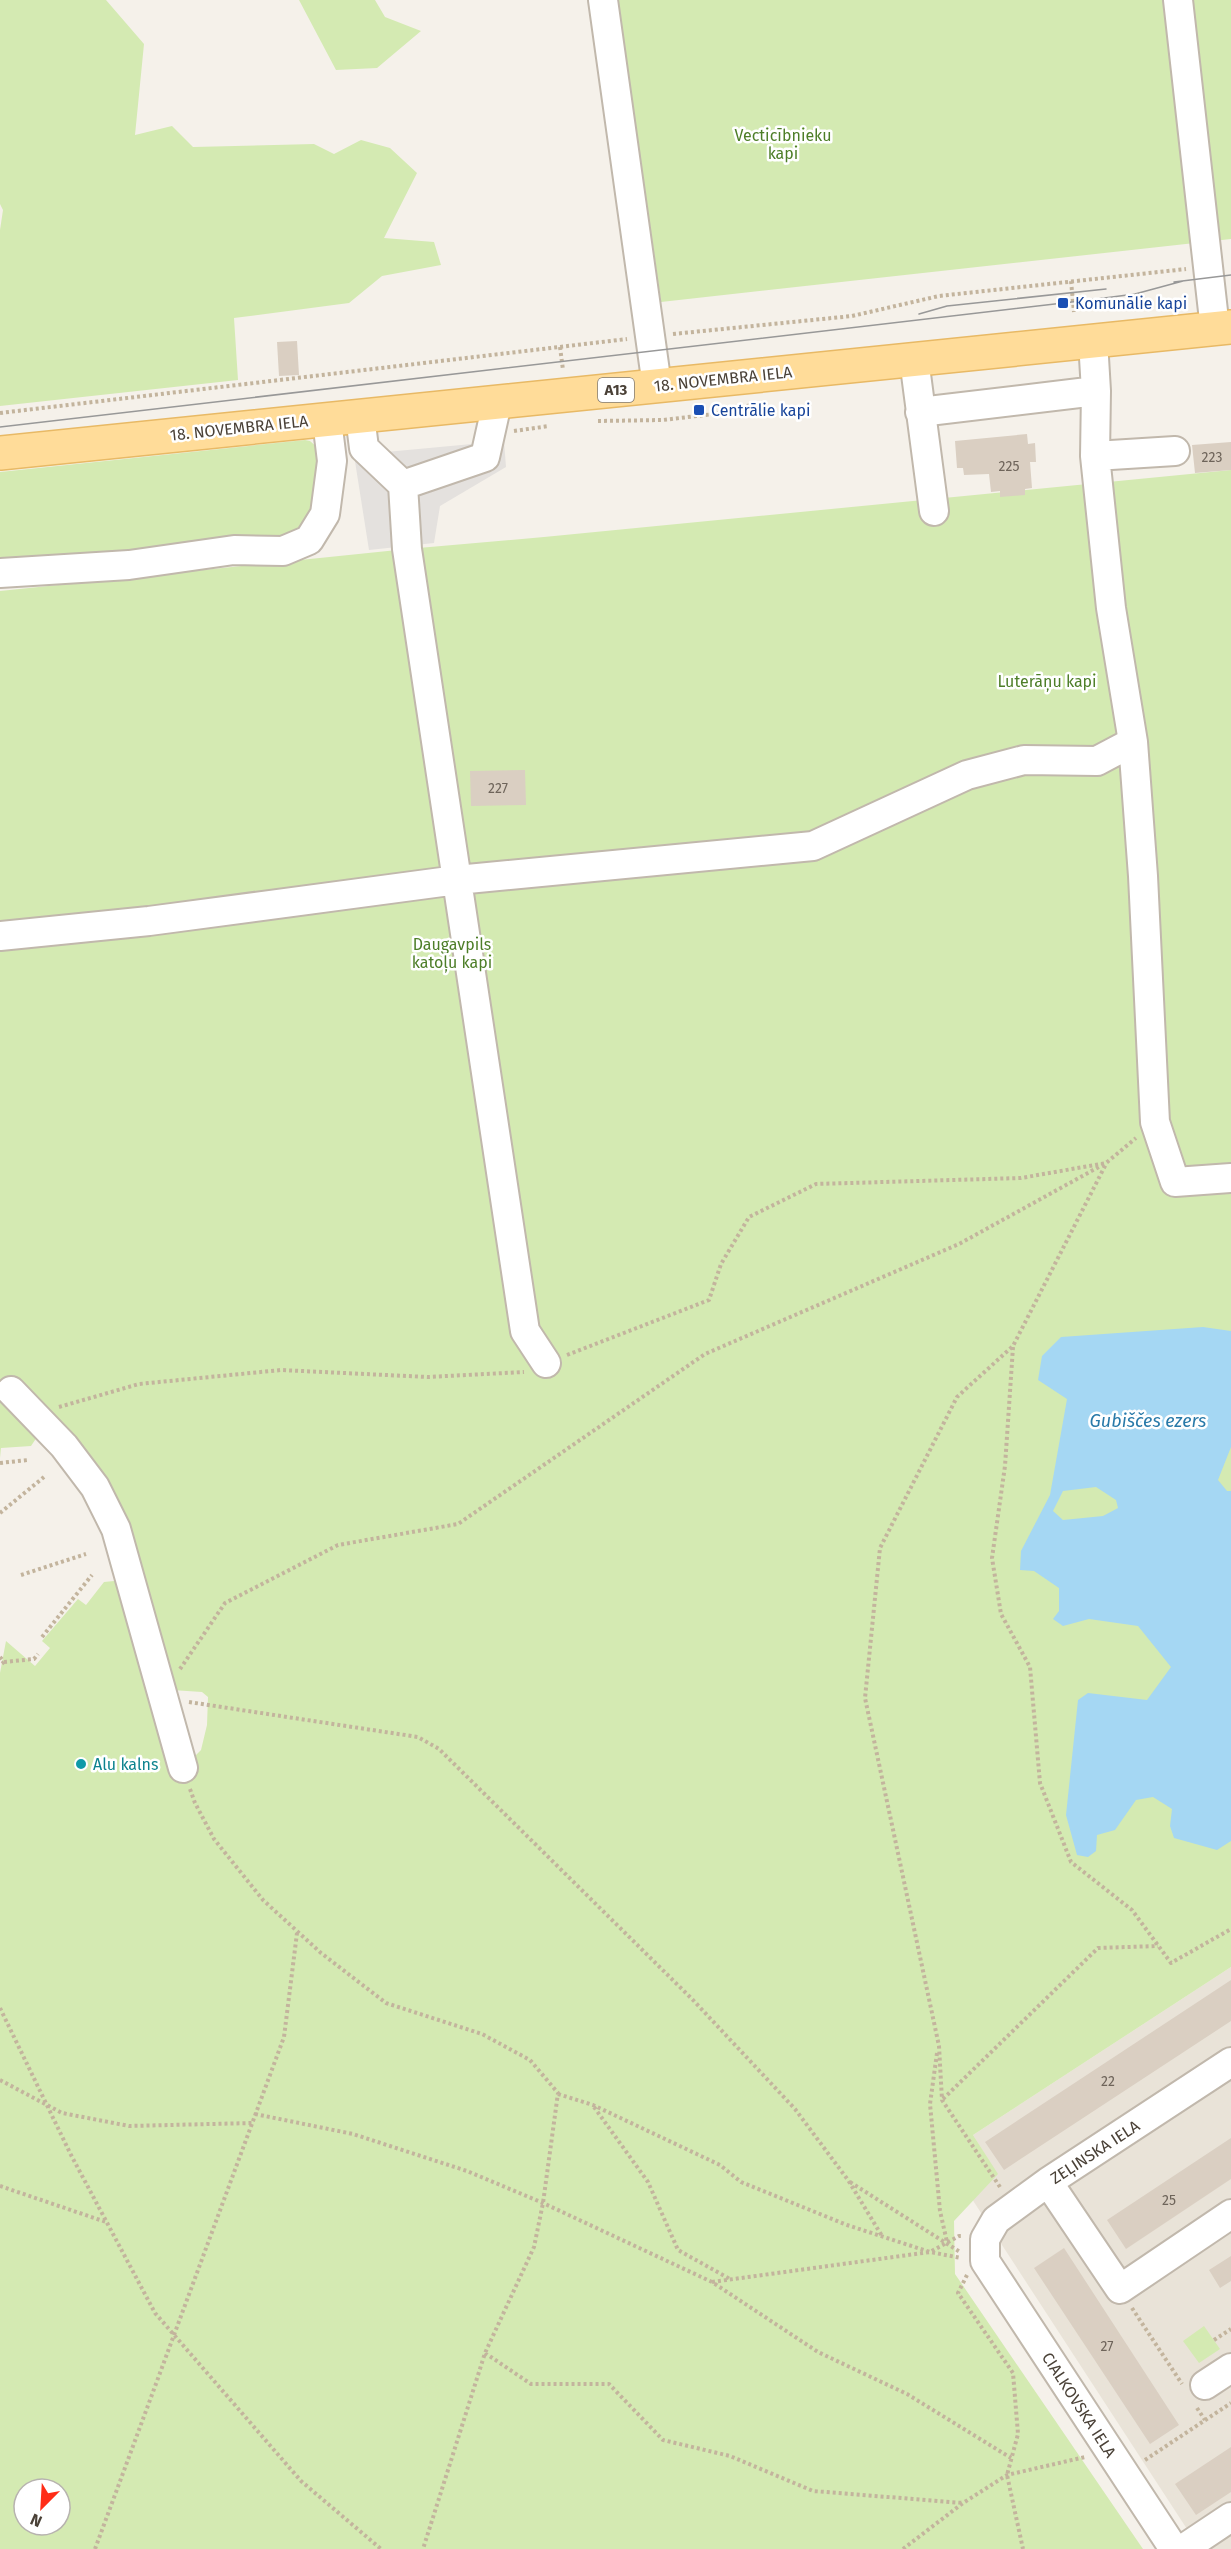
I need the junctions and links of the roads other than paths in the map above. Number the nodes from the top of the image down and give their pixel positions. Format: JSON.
{"nodes":[{"id":1,"x":1178,"y":0,"type":"edge"},
{"id":2,"x":609,"y":2,"type":"edge"},
{"id":3,"x":1223,"y":328,"type":"edge"},
{"id":4,"x":1093,"y":341,"type":"junction"},
{"id":5,"x":914,"y":359,"type":"junction"},
{"id":6,"x":657,"y":386,"type":"junction"},
{"id":7,"x":1096,"y":391,"type":"junction"},
{"id":8,"x":497,"y":403,"type":"junction"},
{"id":9,"x":920,"y":412,"type":"junction"},
{"id":10,"x":360,"y":416,"type":"junction"},
{"id":11,"x":327,"y":420,"type":"junction"},
{"id":12,"x":1174,"y":451,"type":"dead end"},
{"id":13,"x":0,"y":453,"type":"edge"},
{"id":14,"x":1095,"y":456,"type":"junction"},
{"id":15,"x":403,"y":485,"type":"junction"},
{"id":16,"x":934,"y":511,"type":"dead end"},
{"id":17,"x":0,"y":573,"type":"edge"},
{"id":18,"x":1132,"y":742,"type":"junction"},
{"id":19,"x":457,"y":880,"type":"junction"},
{"id":20,"x":0,"y":936,"type":"edge"},
{"id":21,"x":1231,"y":1178,"type":"edge"},
{"id":22,"x":546,"y":1363,"type":"road end"},
{"id":23,"x":11,"y":1391,"type":"dead end"},
{"id":24,"x":183,"y":1768,"type":"road end"},
{"id":25,"x":1231,"y":2062,"type":"edge"},
{"id":26,"x":1048,"y":2182,"type":"junction"},
{"id":27,"x":1231,"y":2214,"type":"edge"},
{"id":28,"x":981,"y":2254,"type":"joint"},
{"id":29,"x":1231,"y":2368,"type":"edge"},
{"id":30,"x":1195,"y":2393,"type":"road end"},
{"id":31,"x":1231,"y":2517,"type":"edge"},
{"id":32,"x":1174,"y":2549,"type":"edge"},
{"id":33,"x":1183,"y":2549,"type":"edge"}],
"edges":[{"from":1,"to":3,"type":"street"},
{"from":2,"to":6,"type":"street"},
{"from":3,"to":4,"type":"main road","name":"18. NOVEMBRA IELA","number":"A13"},
{"from":4,"to":5,"type":"main road","name":"18. NOVEMBRA IELA","number":"A13"},
{"from":4,"to":7,"type":"street"},
{"from":5,"to":6,"type":"main road","name":"18. NOVEMBRA IELA","number":"A13"},
{"from":5,"to":9,"type":"street"},
{"from":6,"to":8,"type":"main road","name":"18. NOVEMBRA IELA","number":"A13"},
{"from":7,"to":9,"type":"street"},
{"from":7,"to":14,"type":"street"},
{"from":8,"to":10,"type":"main road","name":"18. NOVEMBRA IELA","number":"A13"},
{"from":8,"to":15,"type":"street"},
{"from":9,"to":16,"type":"street"},
{"from":10,"to":11,"type":"main road","name":"18. NOVEMBRA IELA","number":"A13"},
{"from":10,"to":15,"type":"street"},
{"from":11,"to":13,"type":"main road","name":"18. NOVEMBRA IELA","number":"A13"},
{"from":11,"to":17,"type":"street"},
{"from":12,"to":14,"type":"street"},
{"from":14,"to":18,"type":"street"},
{"from":15,"to":19,"type":"street"},
{"from":18,"to":19,"type":"street"},
{"from":18,"to":21,"type":"street"},
{"from":19,"to":20,"type":"street"},
{"from":19,"to":22,"type":"street"},
{"from":23,"to":24,"type":"street"},
{"from":25,"to":26,"type":"street","name":"ZEĻINSKA IELA"},
{"from":26,"to":27,"type":"street"},
{"from":26,"to":28,"type":"street","name":"ZEĻINSKA IELA"},
{"from":28,"to":32,"type":"street","name":"CIALKOVSKA IELA"},
{"from":29,"to":30,"type":"street"},
{"from":31,"to":33,"type":"street"}]}
